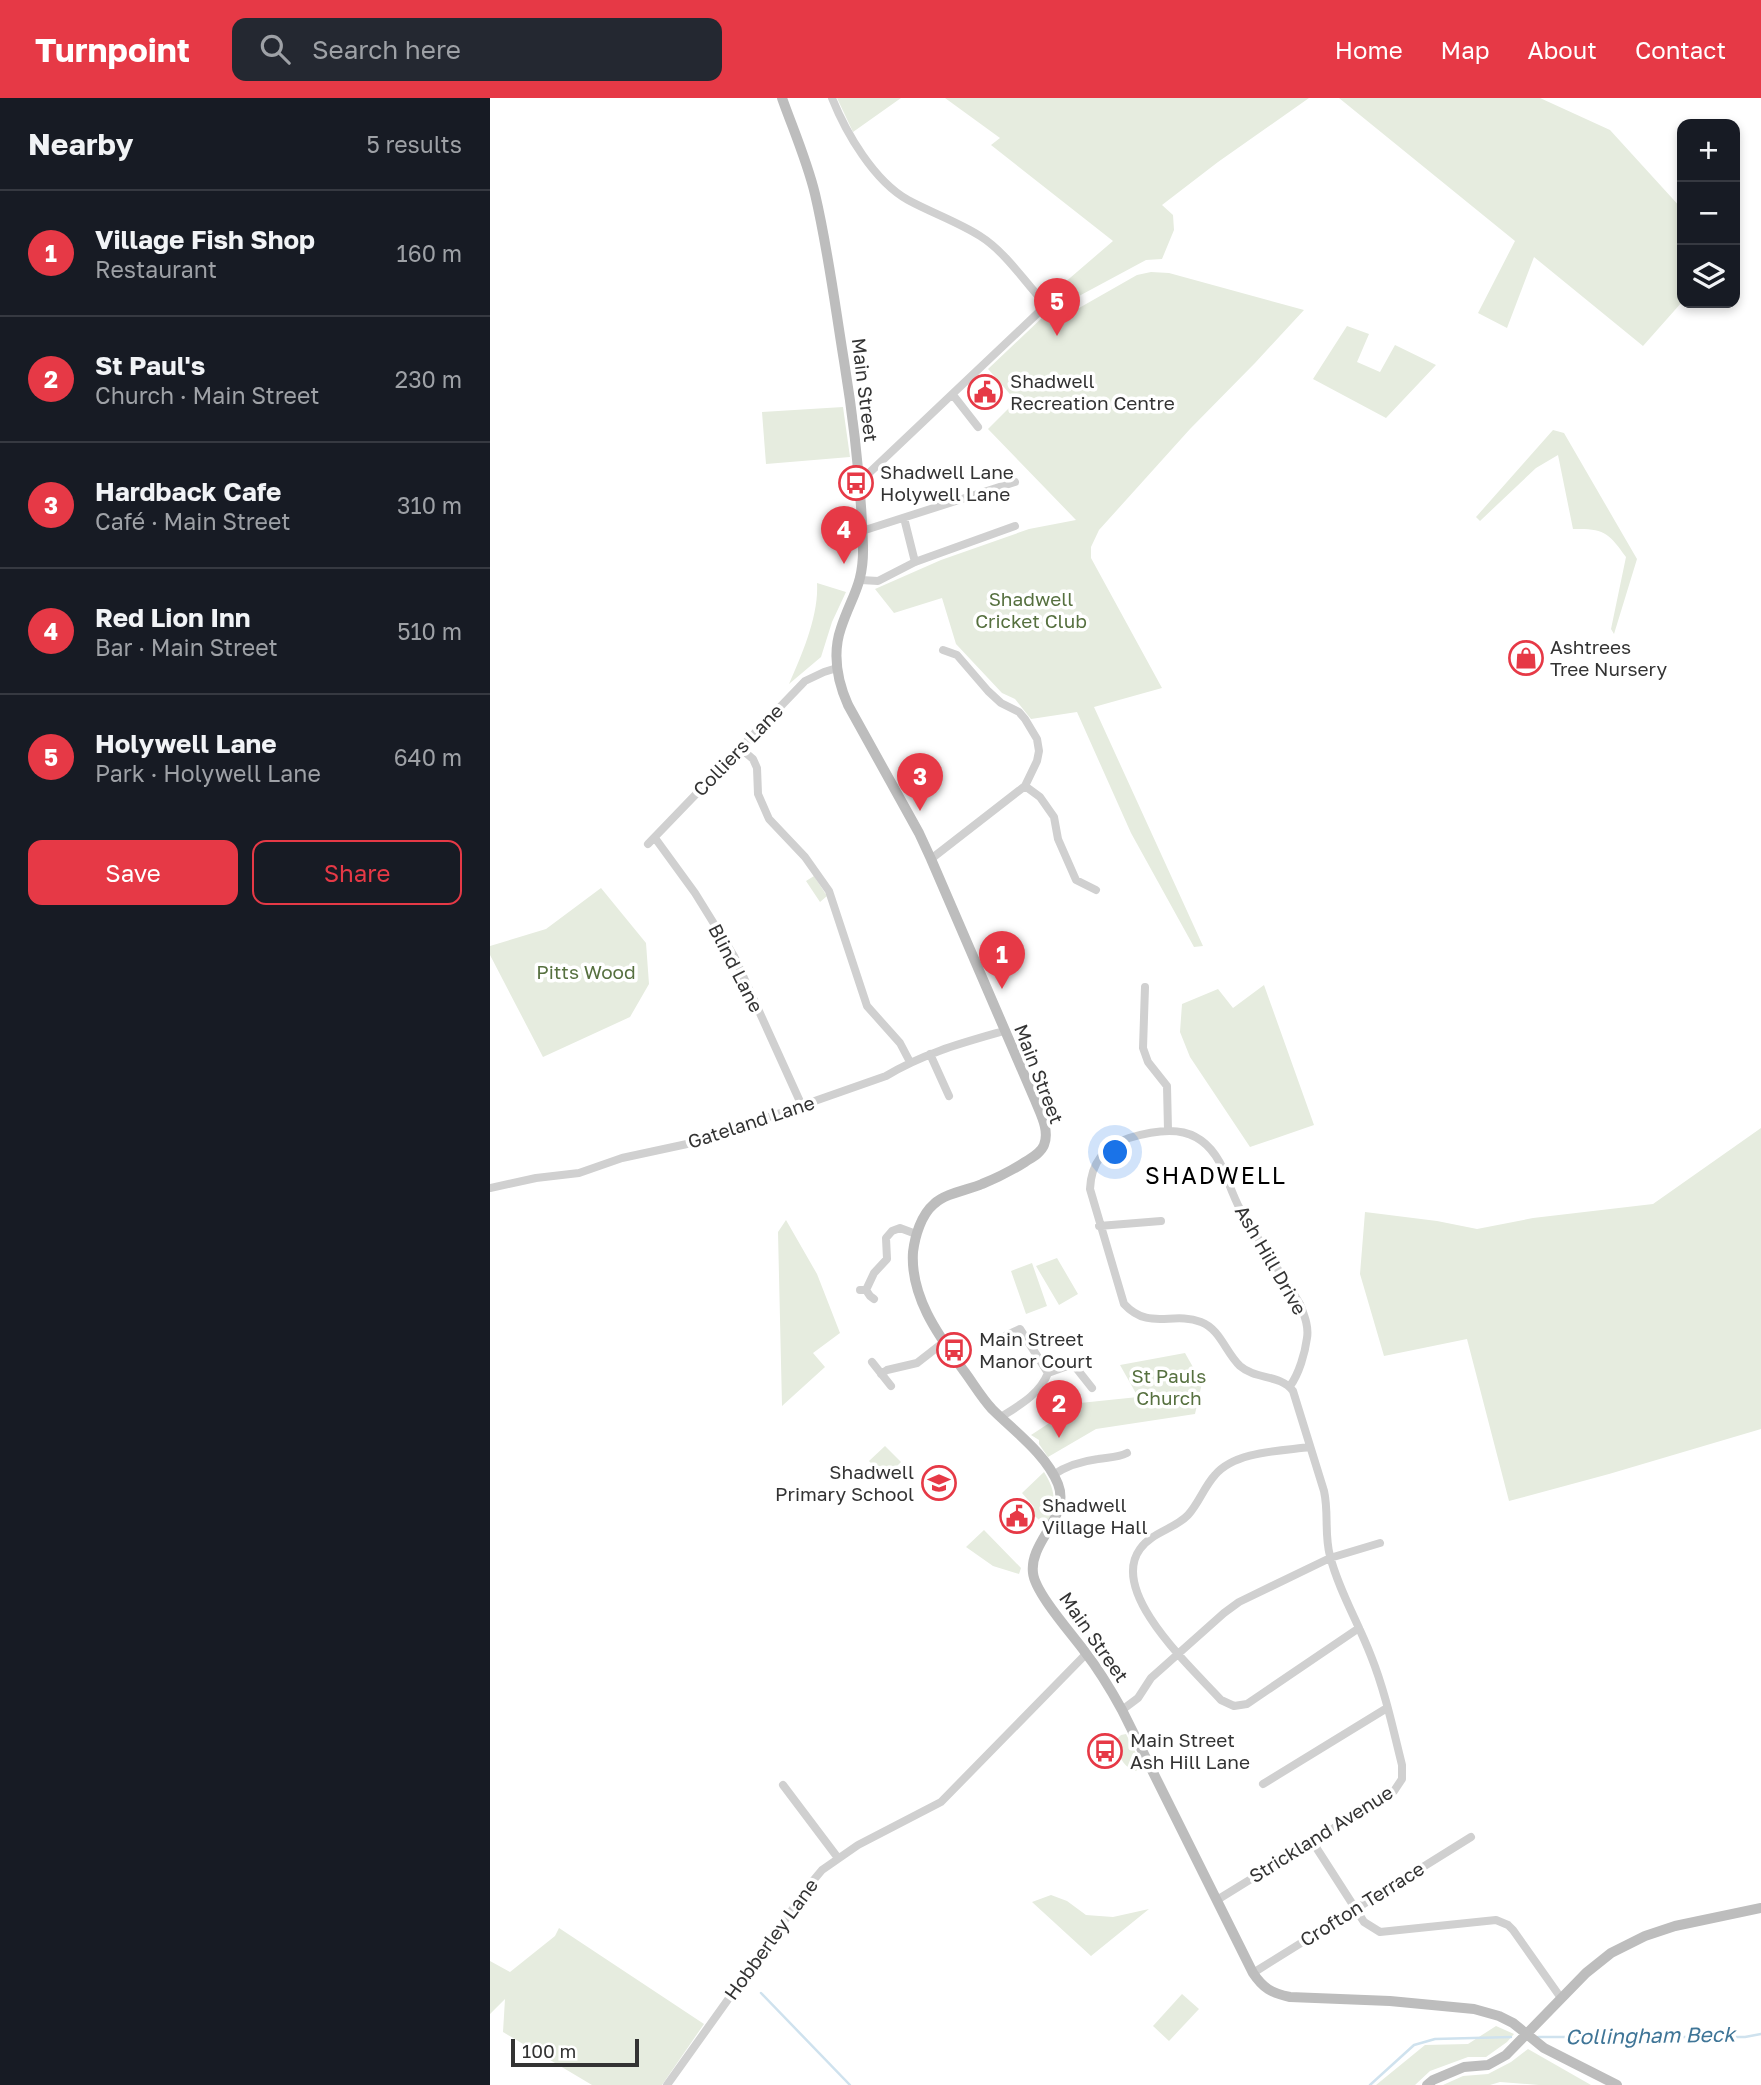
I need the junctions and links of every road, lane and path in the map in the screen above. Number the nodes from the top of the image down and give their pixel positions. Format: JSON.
{"nodes":[{"id":1,"x":782,"y":98,"type":"edge"},
{"id":2,"x":832,"y":98,"type":"edge"},
{"id":3,"x":953,"y":395,"type":"junction"},
{"id":4,"x":978,"y":427,"type":"dead end"},
{"id":5,"x":858,"y":480,"type":"junction"},
{"id":6,"x":1015,"y":482,"type":"dead end"},
{"id":7,"x":904,"y":517,"type":"junction"},
{"id":8,"x":1015,"y":526,"type":"dead end"},
{"id":9,"x":862,"y":531,"type":"junction"},
{"id":10,"x":915,"y":562,"type":"junction"},
{"id":11,"x":861,"y":580,"type":"junction"},
{"id":12,"x":943,"y":650,"type":"dead end"},
{"id":13,"x":836,"y":668,"type":"junction"},
{"id":14,"x":740,"y":748,"type":"junction"},
{"id":15,"x":1025,"y":786,"type":"junction"},
{"id":16,"x":655,"y":838,"type":"junction"},
{"id":17,"x":648,"y":844,"type":"dead end"},
{"id":18,"x":931,"y":859,"type":"junction"},
{"id":19,"x":1096,"y":890,"type":"dead end"},
{"id":20,"x":1145,"y":987,"type":"dead end"},
{"id":21,"x":1004,"y":1031,"type":"junction"},
{"id":22,"x":930,"y":1054,"type":"junction"},
{"id":23,"x":909,"y":1062,"type":"junction"},
{"id":24,"x":949,"y":1096,"type":"dead end"},
{"id":25,"x":802,"y":1106,"type":"junction"},
{"id":26,"x":1168,"y":1130,"type":"junction"},
{"id":27,"x":490,"y":1188,"type":"edge"},
{"id":28,"x":1161,"y":1221,"type":"dead end"},
{"id":29,"x":1100,"y":1226,"type":"junction"},
{"id":30,"x":916,"y":1234,"type":"junction"},
{"id":31,"x":874,"y":1299,"type":"dead end"},
{"id":32,"x":1007,"y":1335,"type":"dead end"},
{"id":33,"x":944,"y":1342,"type":"junction"},
{"id":34,"x":872,"y":1362,"type":"dead end"},
{"id":35,"x":1048,"y":1373,"type":"junction"},
{"id":36,"x":881,"y":1374,"type":"junction"},
{"id":37,"x":891,"y":1386,"type":"dead end"},
{"id":38,"x":1290,"y":1386,"type":"junction"},
{"id":39,"x":1093,"y":1388,"type":"dead end"},
{"id":40,"x":1001,"y":1417,"type":"junction"},
{"id":41,"x":1310,"y":1447,"type":"junction"},
{"id":42,"x":1127,"y":1453,"type":"dead end"},
{"id":43,"x":1054,"y":1475,"type":"junction"},
{"id":44,"x":1380,"y":1543,"type":"dead end"},
{"id":45,"x":1330,"y":1558,"type":"junction"},
{"id":46,"x":1359,"y":1628,"type":"junction"},
{"id":47,"x":1179,"y":1653,"type":"junction"},
{"id":48,"x":1086,"y":1654,"type":"junction"},
{"id":49,"x":1387,"y":1708,"type":"junction"},
{"id":50,"x":1122,"y":1710,"type":"junction"},
{"id":51,"x":783,"y":1784,"type":"dead end"},
{"id":52,"x":1263,"y":1784,"type":"dead end"},
{"id":53,"x":1471,"y":1837,"type":"dead end"},
{"id":54,"x":1312,"y":1841,"type":"junction"},
{"id":55,"x":838,"y":1858,"type":"junction"},
{"id":56,"x":1217,"y":1900,"type":"junction"},
{"id":57,"x":1355,"y":1908,"type":"junction"},
{"id":58,"x":1761,"y":1908,"type":"edge"},
{"id":59,"x":1253,"y":1973,"type":"junction"},
{"id":60,"x":1561,"y":1998,"type":"junction"},
{"id":61,"x":1525,"y":2035,"type":"junction"},
{"id":62,"x":667,"y":2085,"type":"edge"},
{"id":63,"x":1427,"y":2085,"type":"edge"},
{"id":64,"x":1617,"y":2085,"type":"edge"}],
"edges":[{"from":1,"to":5,"type":"street","name":"Main Street"},
{"from":2,"to":3,"type":"street"},
{"from":3,"to":4,"type":"street"},
{"from":3,"to":5,"type":"street"},
{"from":5,"to":9,"type":"street","name":"Main Street"},
{"from":6,"to":7,"type":"street"},
{"from":7,"to":9,"type":"street"},
{"from":7,"to":10,"type":"street"},
{"from":8,"to":10,"type":"street"},
{"from":9,"to":11,"type":"street","name":"Main Street"},
{"from":10,"to":11,"type":"street"},
{"from":11,"to":13,"type":"street","name":"Main Street"},
{"from":12,"to":15,"type":"street"},
{"from":13,"to":14,"type":"street","name":"Colliers Lane"},
{"from":13,"to":18,"type":"street","name":"Main Street"},
{"from":14,"to":16,"type":"street","name":"Colliers Lane"},
{"from":14,"to":23,"type":"street"},
{"from":15,"to":18,"type":"street"},
{"from":15,"to":19,"type":"street"},
{"from":16,"to":17,"type":"street","name":"Colliers Lane"},
{"from":16,"to":25,"type":"street","name":"Blind Lane"},
{"from":18,"to":21,"type":"street","name":"Main Street"},
{"from":20,"to":26,"type":"street"},
{"from":21,"to":22,"type":"street","name":"Gateland Lane"},
{"from":21,"to":30,"type":"street","name":"Main Street"},
{"from":22,"to":23,"type":"street","name":"Gateland Lane"},
{"from":22,"to":24,"type":"street"},
{"from":23,"to":25,"type":"street","name":"Gateland Lane"},
{"from":25,"to":27,"type":"street","name":"Gateland Lane"},
{"from":26,"to":29,"type":"street","name":"Ash Hill Drive"},
{"from":26,"to":38,"type":"street","name":"Ash Hill Drive"},
{"from":28,"to":29,"type":"street"},
{"from":29,"to":38,"type":"street","name":"Ash Hill Drive"},
{"from":30,"to":31,"type":"street"},
{"from":30,"to":33,"type":"street","name":"Main Street"},
{"from":32,"to":35,"type":"street"},
{"from":33,"to":36,"type":"street"},
{"from":33,"to":40,"type":"street","name":"Main Street"},
{"from":34,"to":36,"type":"street"},
{"from":35,"to":39,"type":"street"},
{"from":35,"to":40,"type":"street"},
{"from":36,"to":37,"type":"street"},
{"from":38,"to":41,"type":"street"},
{"from":40,"to":43,"type":"street","name":"Main Street"},
{"from":41,"to":45,"type":"street"},
{"from":41,"to":47,"type":"street"},
{"from":42,"to":43,"type":"street"},
{"from":43,"to":48,"type":"street","name":"Main Street"},
{"from":44,"to":45,"type":"street"},
{"from":45,"to":46,"type":"street","name":"Strickland Avenue"},
{"from":45,"to":47,"type":"street"},
{"from":46,"to":47,"type":"street"},
{"from":46,"to":49,"type":"street","name":"Strickland Avenue"},
{"from":47,"to":50,"type":"street"},
{"from":48,"to":50,"type":"street","name":"Main Street"},
{"from":48,"to":55,"type":"street","name":"Hobberley Lane"},
{"from":49,"to":52,"type":"street"},
{"from":49,"to":54,"type":"street","name":"Strickland Avenue"},
{"from":50,"to":56,"type":"street","name":"Main Street"},
{"from":51,"to":55,"type":"street"},
{"from":53,"to":57,"type":"street","name":"Crofton Terrace"},
{"from":54,"to":56,"type":"street","name":"Strickland Avenue"},
{"from":54,"to":57,"type":"street"},
{"from":55,"to":62,"type":"street","name":"Hobberley Lane"},
{"from":56,"to":59,"type":"street","name":"Main Street"},
{"from":57,"to":59,"type":"street","name":"Crofton Terrace"},
{"from":57,"to":60,"type":"street"},
{"from":58,"to":60,"type":"street"},
{"from":59,"to":61,"type":"street","name":"Main Street"},
{"from":60,"to":61,"type":"street"},
{"from":61,"to":63,"type":"street"},
{"from":61,"to":64,"type":"street","name":"Main Street"}]}
